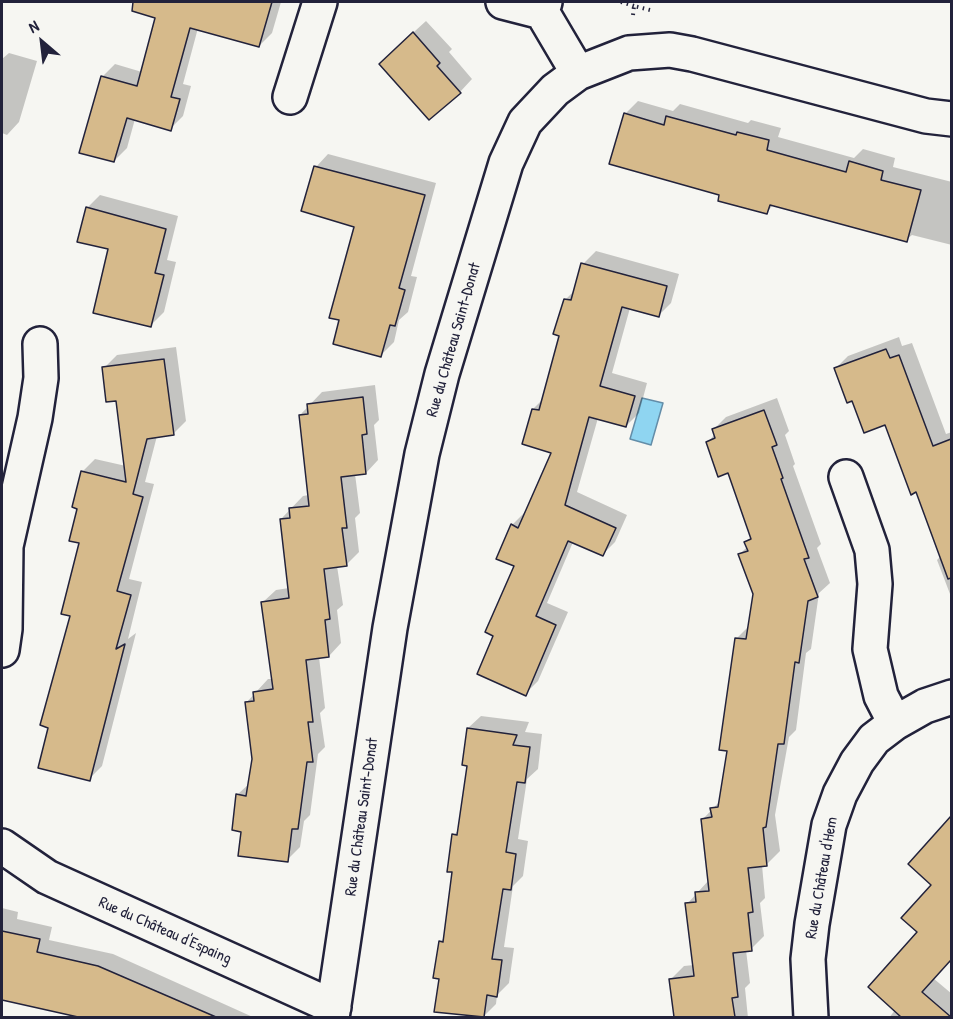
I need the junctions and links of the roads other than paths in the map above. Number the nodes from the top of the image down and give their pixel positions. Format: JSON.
{"nodes":[{"id":1,"x":320,"y":2,"type":"edge"},
{"id":2,"x":503,"y":2,"type":"edge"},
{"id":3,"x":544,"y":7,"type":"edge"},
{"id":4,"x":578,"y":73,"type":"junction"},
{"id":5,"x":290,"y":97,"type":"dead end"},
{"id":6,"x":951,"y":119,"type":"edge"},
{"id":7,"x":40,"y":344,"type":"dead end"},
{"id":8,"x":846,"y":477,"type":"dead end"},
{"id":9,"x":2,"y":650,"type":"edge"},
{"id":10,"x":951,"y":697,"type":"edge"},
{"id":11,"x":895,"y":723,"type":"junction"},
{"id":12,"x":2,"y":846,"type":"edge"},
{"id":13,"x":333,"y":1012,"type":"edge"},
{"id":14,"x":811,"y":1017,"type":"edge"}],
"edges":[{"from":1,"to":5,"type":"street"},
{"from":2,"to":3,"type":"street"},
{"from":3,"to":4,"type":"street"},
{"from":4,"to":6,"type":"street","name":"Rue du Château Saint-Donat"},
{"from":4,"to":13,"type":"street","name":"Rue du Château Saint-Donat"},
{"from":7,"to":9,"type":"street"},
{"from":8,"to":11,"type":"street"},
{"from":10,"to":11,"type":"street","name":"Rue du Château d'Hem"},
{"from":11,"to":14,"type":"street","name":"Rue du Château d'Hem"},
{"from":12,"to":13,"type":"street","name":"Rue du Château d'Espaing"}]}
